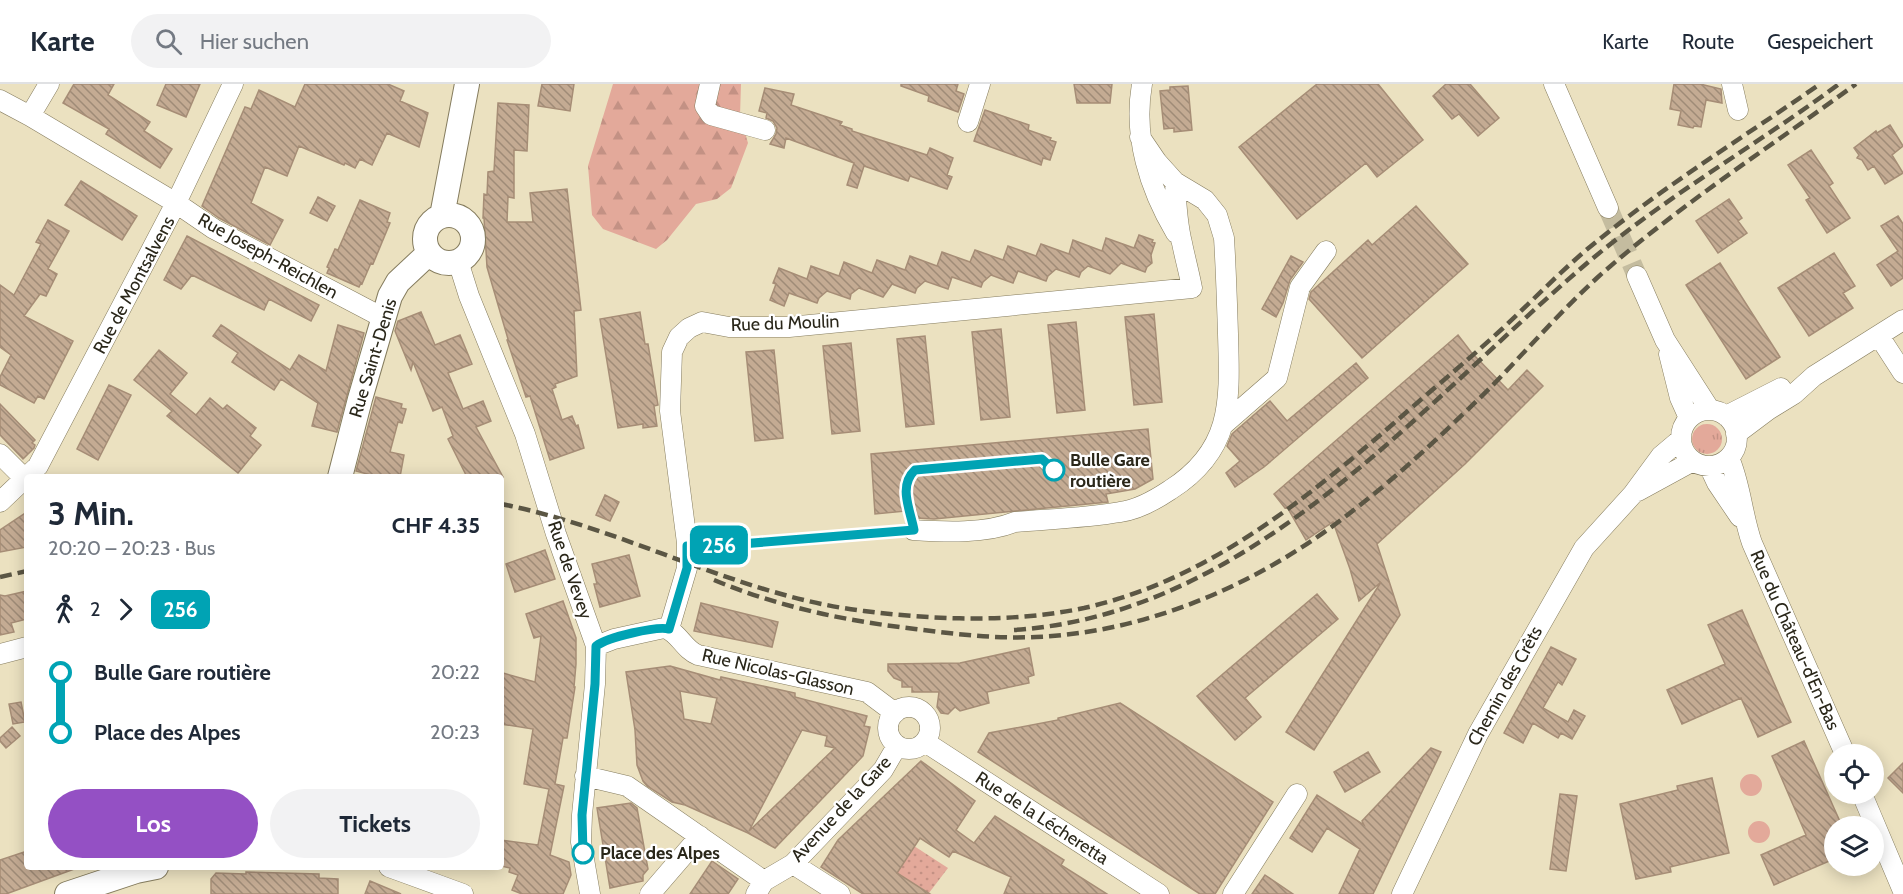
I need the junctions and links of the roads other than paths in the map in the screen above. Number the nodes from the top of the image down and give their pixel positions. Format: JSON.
{"nodes":[{"id":1,"x":50,"y":84,"type":"edge"},
{"id":2,"x":233,"y":84,"type":"edge"},
{"id":3,"x":710,"y":84,"type":"edge"},
{"id":4,"x":980,"y":84,"type":"edge"},
{"id":5,"x":1142,"y":84,"type":"edge"},
{"id":6,"x":1554,"y":84,"type":"edge"},
{"id":7,"x":1732,"y":84,"type":"edge"},
{"id":8,"x":466,"y":91,"type":"edge"},
{"id":9,"x":0,"y":100,"type":"edge"},
{"id":10,"x":1738,"y":110,"type":"dead end"},
{"id":11,"x":30,"y":116,"type":"junction"},
{"id":12,"x":968,"y":122,"type":"dead end"},
{"id":13,"x":765,"y":130,"type":"dead end"},
{"id":14,"x":1140,"y":137,"type":"junction"},
{"id":15,"x":1175,"y":182,"type":"junction"},
{"id":16,"x":176,"y":203,"type":"junction"},
{"id":17,"x":1608,"y":208,"type":"tunnel mouth"},
{"id":18,"x":452,"y":217,"type":"junction"},
{"id":19,"x":1182,"y":243,"type":"junction"},
{"id":20,"x":1326,"y":251,"type":"dead end"},
{"id":21,"x":429,"y":253,"type":"junction"},
{"id":22,"x":458,"y":261,"type":"junction"},
{"id":23,"x":1637,"y":276,"type":"tunnel mouth"},
{"id":24,"x":384,"y":316,"type":"junction"},
{"id":25,"x":1903,"y":320,"type":"edge"},
{"id":26,"x":1879,"y":336,"type":"junction"},
{"id":27,"x":1665,"y":340,"type":"junction"},
{"id":28,"x":1903,"y":373,"type":"edge"},
{"id":29,"x":1814,"y":376,"type":"junction"},
{"id":30,"x":1718,"y":413,"type":"junction"},
{"id":31,"x":1689,"y":418,"type":"junction"},
{"id":32,"x":1223,"y":425,"type":"junction"},
{"id":33,"x":1736,"y":434,"type":"junction"},
{"id":34,"x":1680,"y":440,"type":"junction"},
{"id":35,"x":0,"y":454,"type":"edge"},
{"id":36,"x":1729,"y":458,"type":"junction"},
{"id":37,"x":1701,"y":464,"type":"junction"},
{"id":38,"x":31,"y":474,"type":"edge"},
{"id":39,"x":341,"y":474,"type":"edge"},
{"id":40,"x":24,"y":478,"type":"edge"},
{"id":41,"x":24,"y":482,"type":"edge"},
{"id":42,"x":1633,"y":494,"type":"junction"},
{"id":43,"x":0,"y":502,"type":"edge"},
{"id":44,"x":1015,"y":522,"type":"dead end"},
{"id":45,"x":1745,"y":524,"type":"junction"},
{"id":46,"x":669,"y":629,"type":"junction"},
{"id":47,"x":596,"y":646,"type":"junction"},
{"id":48,"x":24,"y":648,"type":"edge"},
{"id":49,"x":0,"y":654,"type":"edge"},
{"id":50,"x":895,"y":713,"type":"junction"},
{"id":51,"x":925,"y":742,"type":"junction"},
{"id":52,"x":1841,"y":744,"type":"edge"},
{"id":53,"x":897,"y":746,"type":"junction"},
{"id":54,"x":585,"y":776,"type":"junction"},
{"id":55,"x":1297,"y":794,"type":"dead end"},
{"id":56,"x":1866,"y":804,"type":"edge"},
{"id":57,"x":700,"y":836,"type":"junction"},
{"id":58,"x":793,"y":864,"type":"junction"},
{"id":59,"x":141,"y":870,"type":"edge"},
{"id":60,"x":394,"y":870,"type":"edge"},
{"id":61,"x":760,"y":887,"type":"edge"},
{"id":62,"x":427,"y":888,"type":"edge"},
{"id":63,"x":1903,"y":891,"type":"edge"},
{"id":64,"x":67,"y":894,"type":"edge"},
{"id":65,"x":463,"y":894,"type":"edge"},
{"id":66,"x":590,"y":894,"type":"edge"},
{"id":67,"x":650,"y":894,"type":"edge"},
{"id":68,"x":840,"y":894,"type":"edge"},
{"id":69,"x":1159,"y":894,"type":"edge"},
{"id":70,"x":1233,"y":894,"type":"edge"},
{"id":71,"x":1402,"y":894,"type":"edge"}],
"edges":[{"from":1,"to":11,"type":"street"},
{"from":2,"to":16,"type":"street","name":"Rue de Montsalvens"},
{"from":3,"to":13,"type":"street"},
{"from":4,"to":12,"type":"street"},
{"from":5,"to":14,"type":"street"},
{"from":6,"to":17,"type":"street"},
{"from":7,"to":10,"type":"street"},
{"from":8,"to":18,"type":"main road"},
{"from":9,"to":11,"type":"street","name":"Rue Joseph-Reichlen"},
{"from":11,"to":16,"type":"street","name":"Rue Joseph-Reichlen"},
{"from":14,"to":15,"type":"street"},
{"from":14,"to":19,"type":"street"},
{"from":15,"to":19,"type":"street"},
{"from":15,"to":32,"type":"street"},
{"from":16,"to":24,"type":"street","name":"Rue Joseph-Reichlen"},
{"from":16,"to":38,"type":"street","name":"Rue de Montsalvens"},
{"from":18,"to":21,"type":"main road"},
{"from":18,"to":22,"type":"main road"},
{"from":19,"to":46,"type":"street","name":"Rue du Moulin"},
{"from":20,"to":32,"type":"street"},
{"from":21,"to":22,"type":"main road"},
{"from":21,"to":24,"type":"main road","name":"Rue Saint-Denis"},
{"from":22,"to":47,"type":"street","name":"Rue de Vevey"},
{"from":23,"to":27,"type":"street"},
{"from":24,"to":39,"type":"main road","name":"Rue Saint-Denis"},
{"from":25,"to":26,"type":"street"},
{"from":26,"to":28,"type":"street"},
{"from":26,"to":29,"type":"street"},
{"from":27,"to":30,"type":"street"},
{"from":27,"to":31,"type":"street"},
{"from":29,"to":30,"type":"street"},
{"from":29,"to":33,"type":"street"},
{"from":30,"to":31,"type":"street"},
{"from":30,"to":33,"type":"street"},
{"from":31,"to":34,"type":"street"},
{"from":32,"to":44,"type":"street"},
{"from":33,"to":36,"type":"street"},
{"from":34,"to":37,"type":"street"},
{"from":34,"to":42,"type":"street","name":"Chemin des Crêts"},
{"from":35,"to":40,"type":"street"},
{"from":36,"to":37,"type":"street"},
{"from":36,"to":45,"type":"street","name":"Rue du Château-d'En-Bas"},
{"from":37,"to":42,"type":"street","name":"Chemin des Crêts"},
{"from":37,"to":45,"type":"street","name":"Rue du Château-d'En-Bas"},
{"from":41,"to":43,"type":"street","name":"Rue de Montsalvens"},
{"from":42,"to":71,"type":"street","name":"Chemin des Crêts"},
{"from":45,"to":52,"type":"street","name":"Rue du Château-d'En-Bas"},
{"from":46,"to":47,"type":"street"},
{"from":46,"to":50,"type":"street","name":"Rue Nicolas-Glasson"},
{"from":47,"to":54,"type":"street","name":"Rue de Vevey"},
{"from":48,"to":49,"type":"street"},
{"from":50,"to":51,"type":"street"},
{"from":50,"to":53,"type":"street"},
{"from":51,"to":53,"type":"street"},
{"from":51,"to":69,"type":"street","name":"Rue de la Lécheretta"},
{"from":53,"to":58,"type":"street","name":"Avenue de la Gare"},
{"from":54,"to":57,"type":"street"},
{"from":54,"to":66,"type":"street","name":"Rue de Vevey"},
{"from":55,"to":70,"type":"street"},
{"from":56,"to":63,"type":"street"},
{"from":57,"to":61,"type":"street"},
{"from":57,"to":67,"type":"street"},
{"from":58,"to":61,"type":"street","name":"Avenue de la Gare"},
{"from":58,"to":68,"type":"street"},
{"from":59,"to":64,"type":"main road"},
{"from":60,"to":62,"type":"street"},
{"from":62,"to":65,"type":"street"}]}
